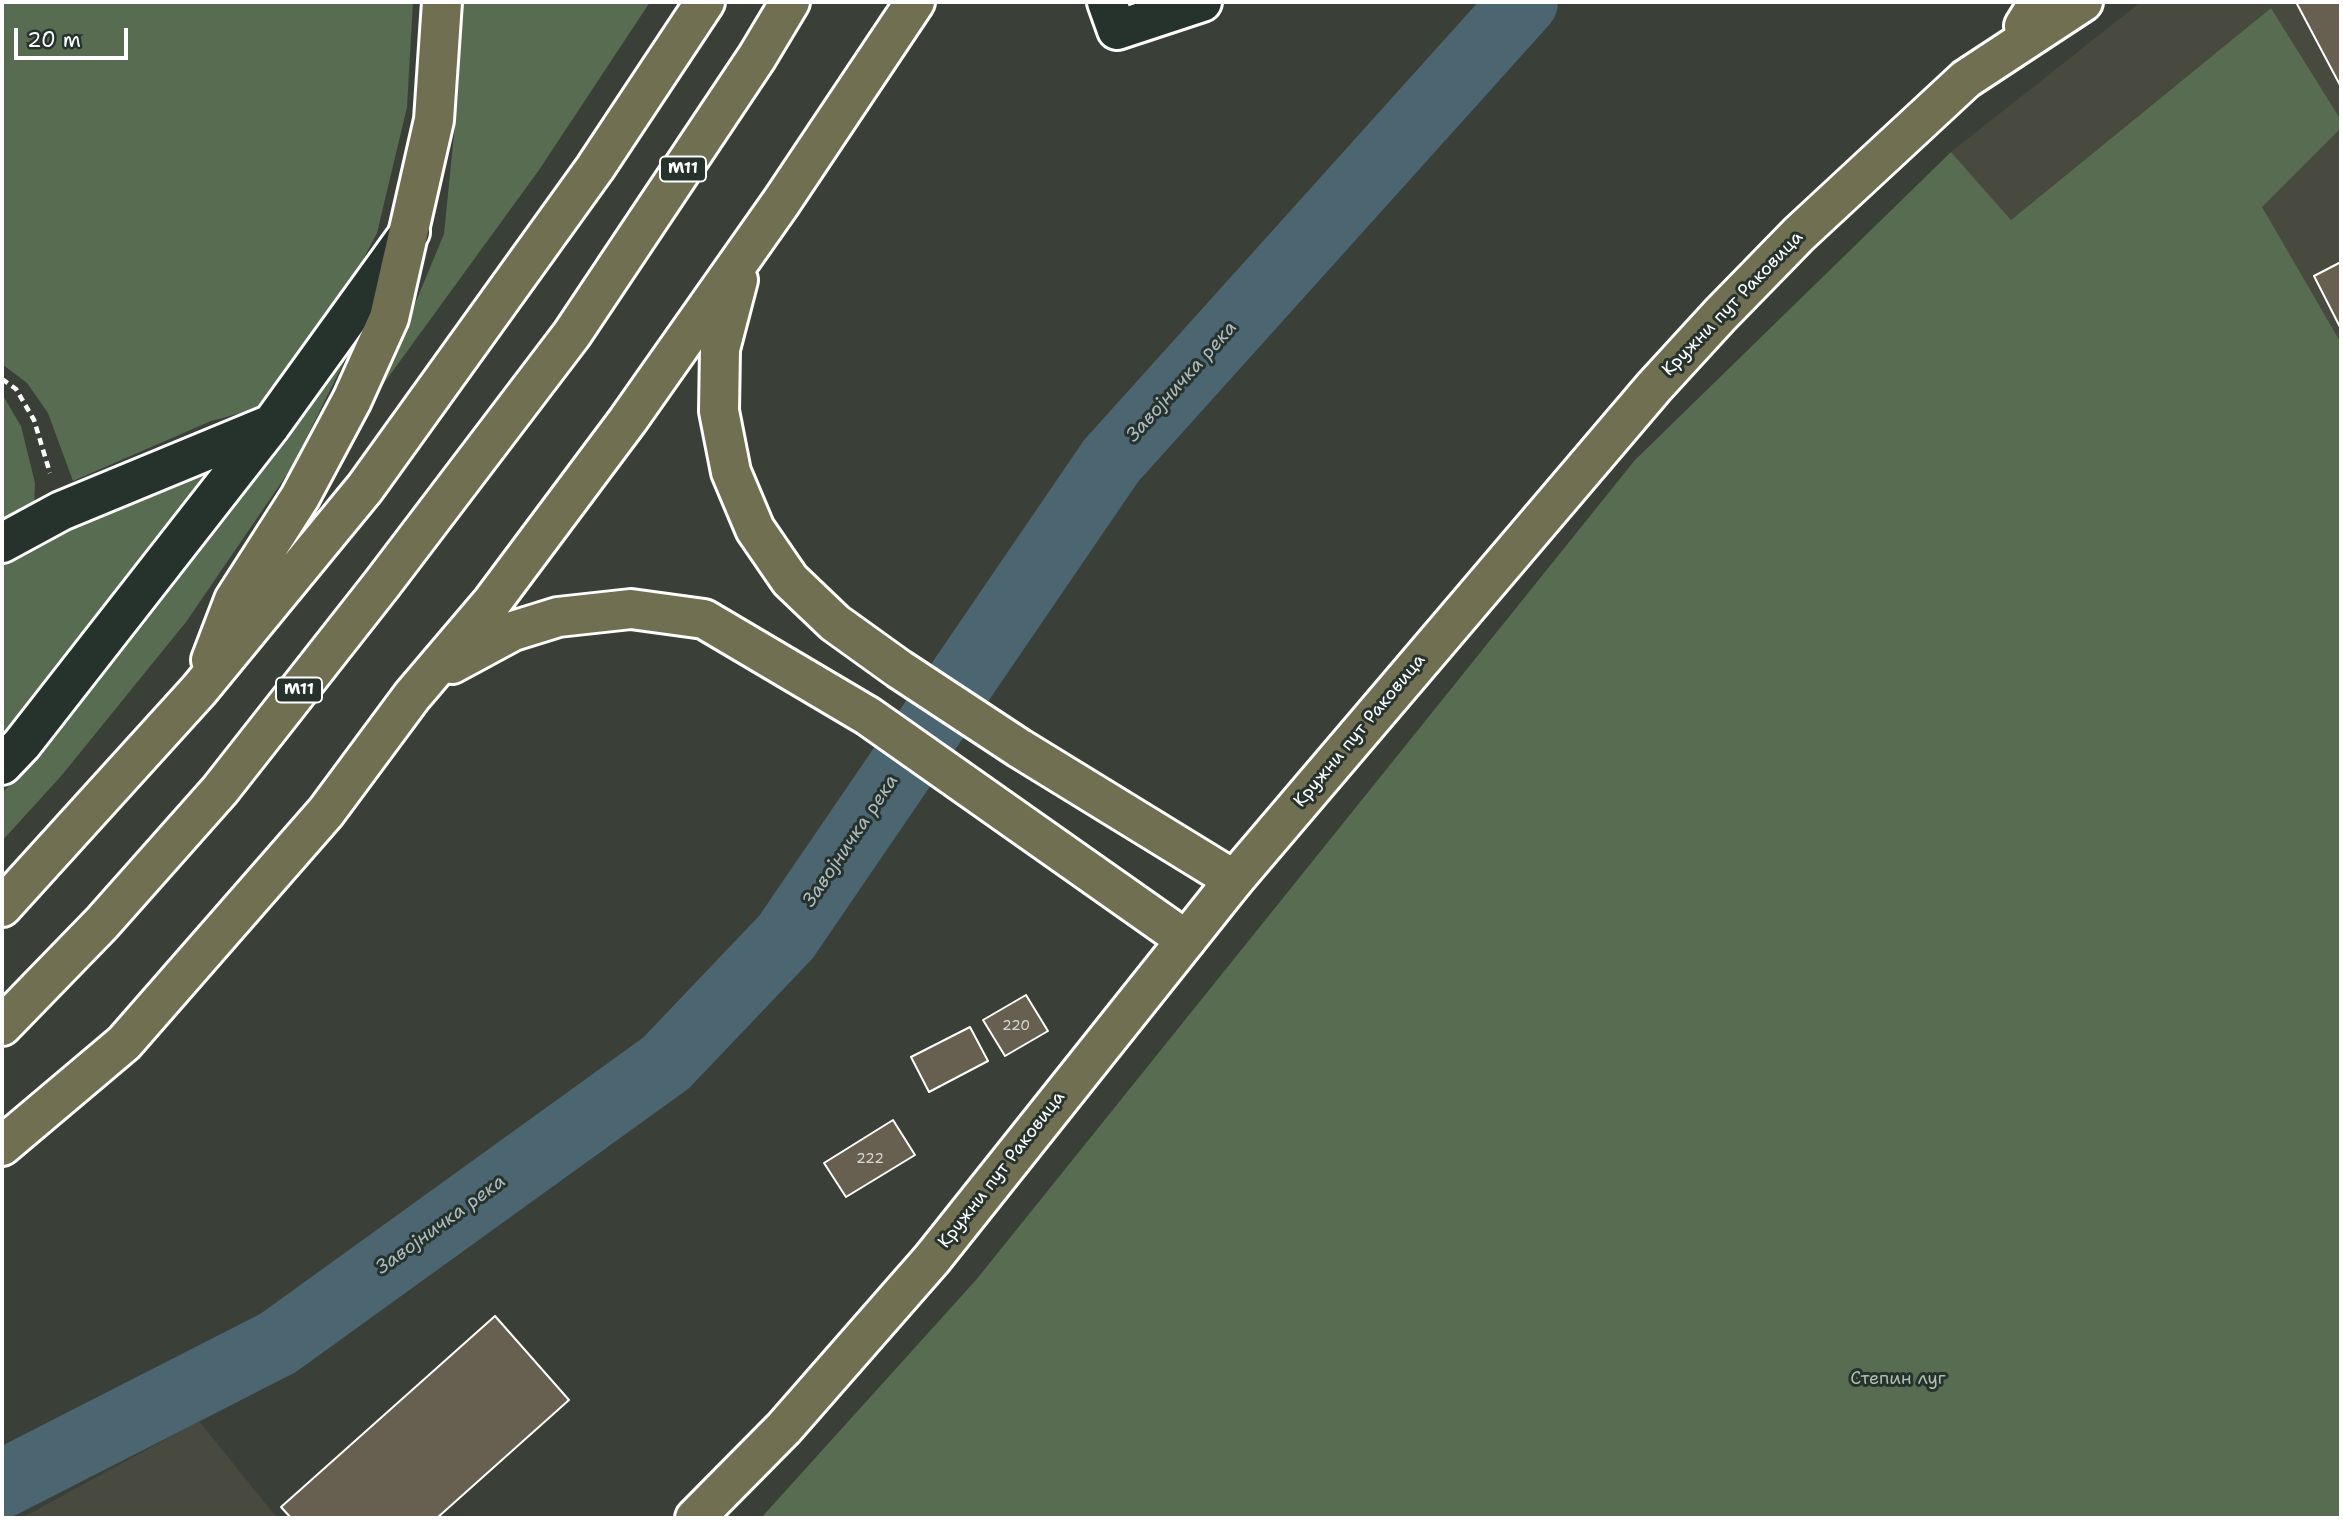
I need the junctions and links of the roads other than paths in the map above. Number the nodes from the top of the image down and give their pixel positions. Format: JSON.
{"nodes":[{"id":1,"x":442,"y":2,"type":"edge"},
{"id":2,"x":705,"y":2,"type":"edge"},
{"id":3,"x":790,"y":2,"type":"edge"},
{"id":4,"x":915,"y":2,"type":"edge"},
{"id":5,"x":1107,"y":2,"type":"edge"},
{"id":6,"x":1202,"y":2,"type":"edge"},
{"id":7,"x":2083,"y":2,"type":"edge"},
{"id":8,"x":2038,"y":10,"type":"edge"},
{"id":9,"x":1966,"y":79,"type":"junction"},
{"id":10,"x":410,"y":232,"type":"junction"},
{"id":11,"x":761,"y":232,"type":"junction"},
{"id":12,"x":271,"y":425,"type":"junction"},
{"id":13,"x":2,"y":543,"type":"edge"},
{"id":14,"x":200,"y":690,"type":"junction"},
{"id":15,"x":412,"y":696,"type":"junction"},
{"id":16,"x":2,"y":765,"type":"edge"},
{"id":17,"x":1234,"y":880,"type":"junction"},
{"id":18,"x":2,"y":907,"type":"edge"},
{"id":19,"x":1186,"y":940,"type":"junction"},
{"id":20,"x":2,"y":1026,"type":"edge"},
{"id":21,"x":2,"y":1146,"type":"edge"},
{"id":22,"x":695,"y":1518,"type":"edge"}],
"edges":[{"from":1,"to":10,"type":"main road"},
{"from":2,"to":14,"type":"main road"},
{"from":3,"to":20,"type":"main road","number":"M11"},
{"from":4,"to":11,"type":"main road"},
{"from":5,"to":6,"type":"lane"},
{"from":7,"to":9,"type":"main road","name":"Кружни пут Раковица"},
{"from":8,"to":9,"type":"main road"},
{"from":9,"to":17,"type":"main road","name":"Кружни пут Раковица"},
{"from":10,"to":12,"type":"lane"},
{"from":10,"to":14,"type":"main road"},
{"from":11,"to":15,"type":"main road"},
{"from":11,"to":17,"type":"main road"},
{"from":12,"to":13,"type":"lane"},
{"from":12,"to":16,"type":"lane"},
{"from":14,"to":18,"type":"main road"},
{"from":15,"to":19,"type":"main road"},
{"from":15,"to":21,"type":"main road"},
{"from":17,"to":19,"type":"main road","name":"Кружни пут Раковица"},
{"from":19,"to":22,"type":"main road","name":"Кружни пут Раковица"}]}
